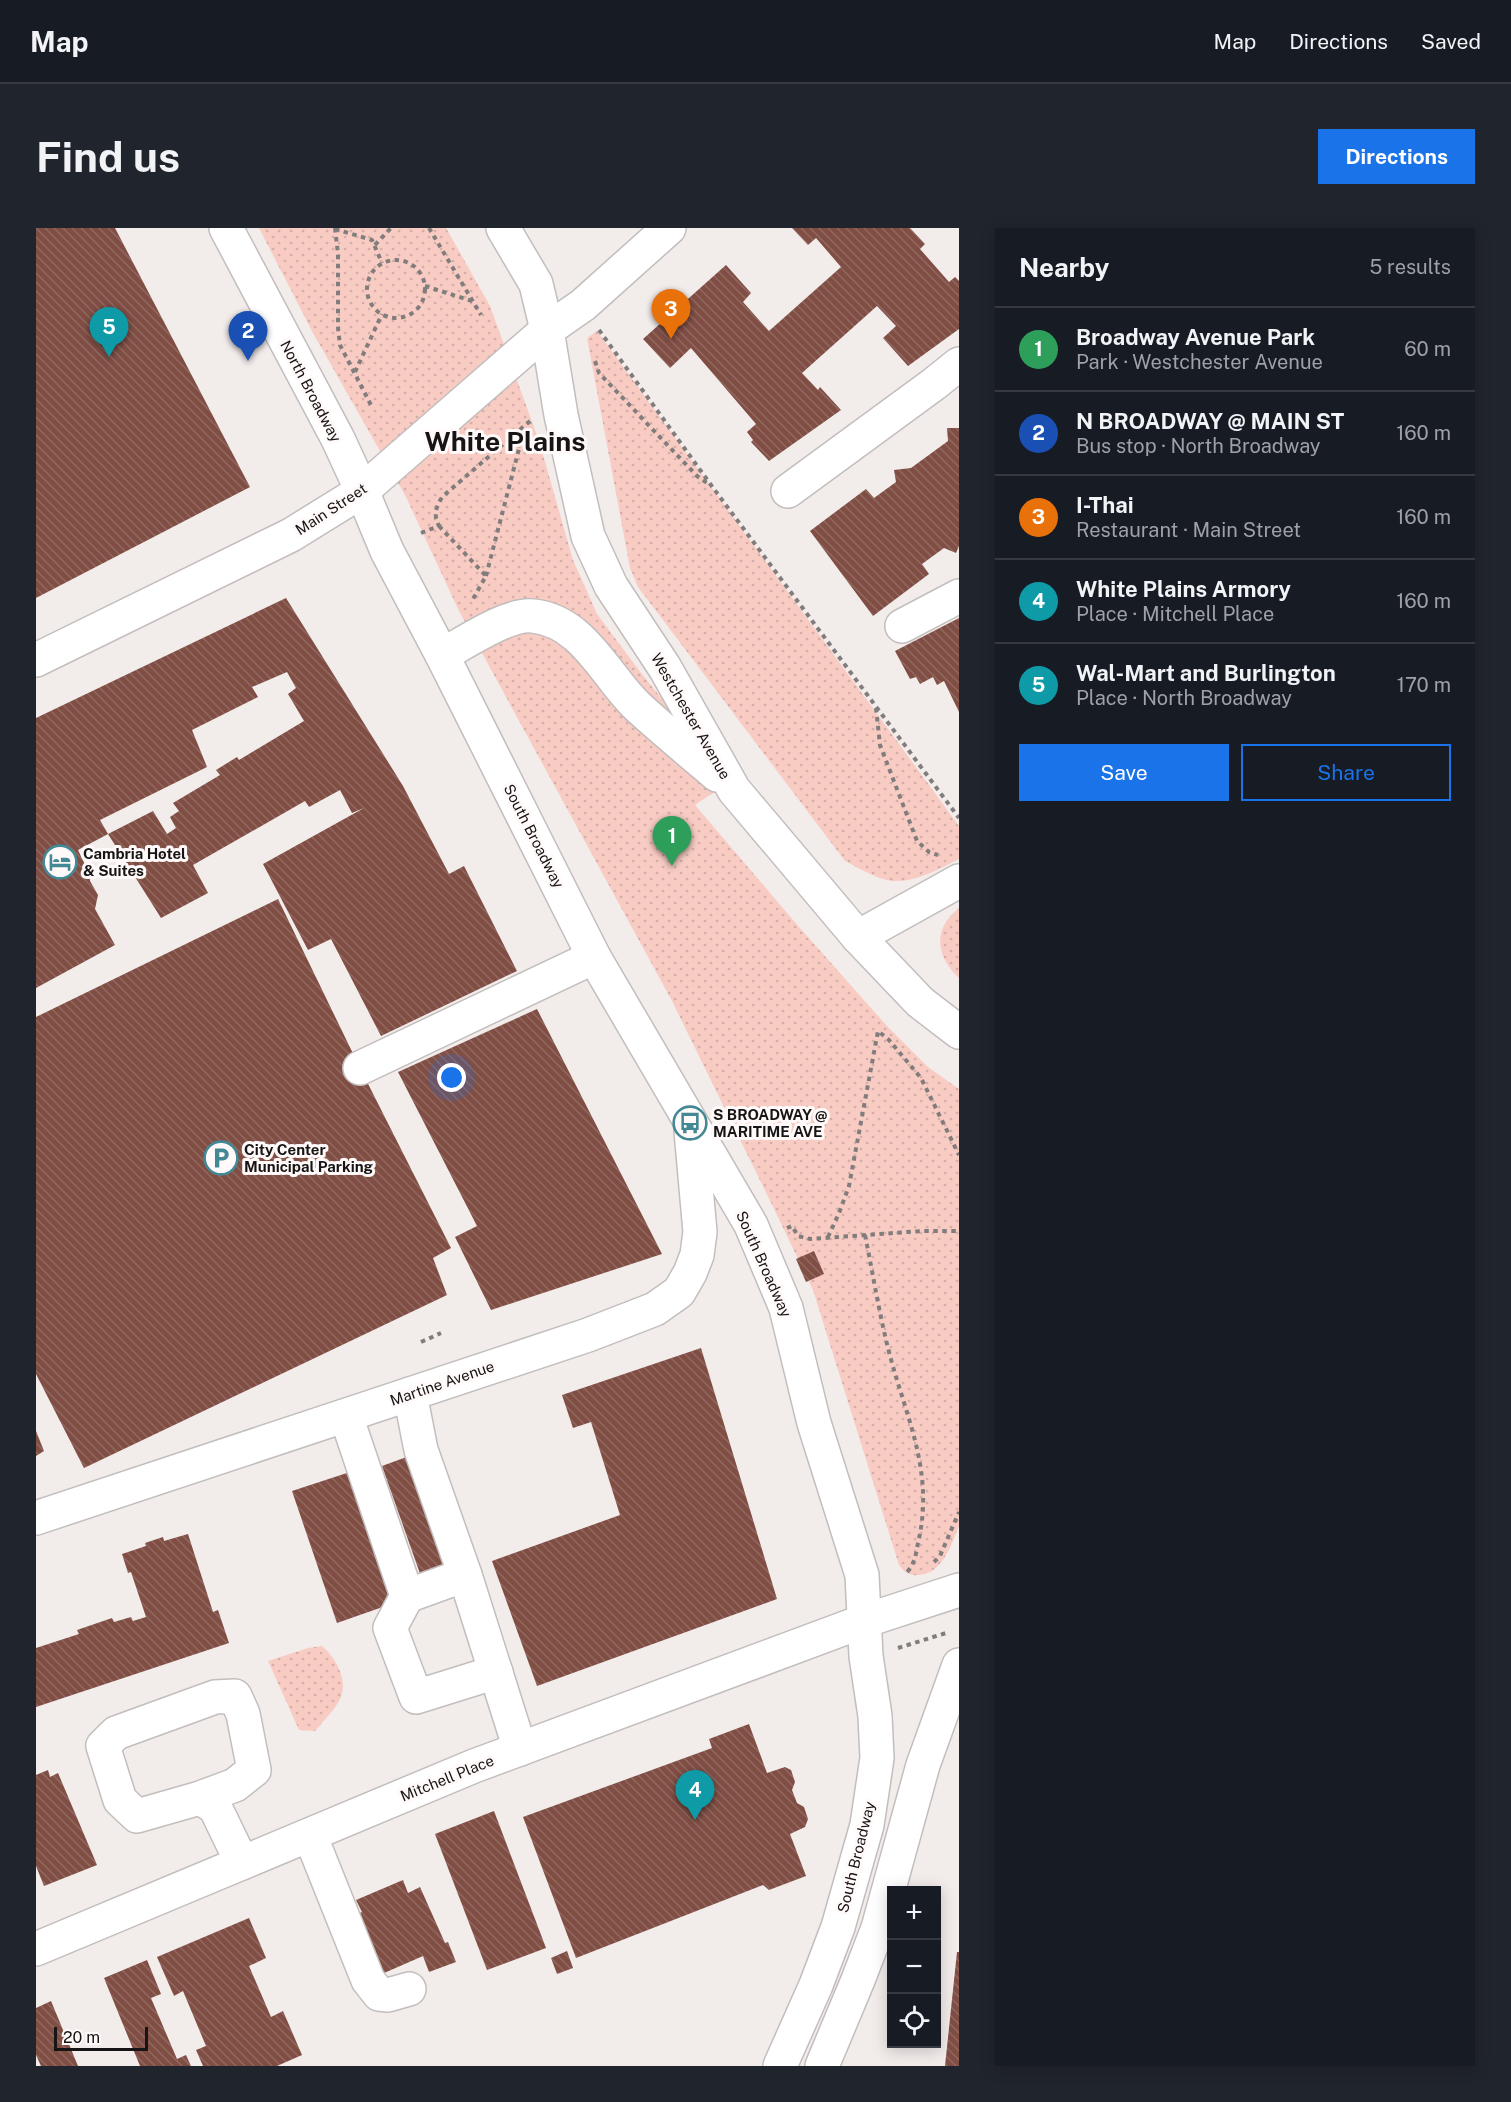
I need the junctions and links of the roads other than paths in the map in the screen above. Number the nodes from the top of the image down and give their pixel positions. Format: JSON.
{"nodes":[{"id":1,"x":226,"y":228,"type":"edge"},
{"id":2,"x":503,"y":228,"type":"edge"},
{"id":3,"x":669,"y":228,"type":"edge"},
{"id":4,"x":547,"y":330,"type":"junction"},
{"id":5,"x":959,"y":364,"type":"edge"},
{"id":6,"x":362,"y":491,"type":"junction"},
{"id":7,"x":788,"y":491,"type":"dead end"},
{"id":8,"x":959,"y":596,"type":"edge"},
{"id":9,"x":902,"y":626,"type":"dead end"},
{"id":10,"x":442,"y":655,"type":"junction"},
{"id":11,"x":36,"y":660,"type":"edge"},
{"id":12,"x":734,"y":790,"type":"junction"},
{"id":13,"x":950,"y":869,"type":"edge"},
{"id":14,"x":858,"y":937,"type":"junction"},
{"id":15,"x":594,"y":957,"type":"junction"},
{"id":16,"x":959,"y":1032,"type":"edge"},
{"id":17,"x":360,"y":1068,"type":"dead end"},
{"id":18,"x":690,"y":1124,"type":"junction"},
{"id":19,"x":410,"y":1394,"type":"junction"},
{"id":20,"x":346,"y":1416,"type":"junction"},
{"id":21,"x":36,"y":1518,"type":"edge"},
{"id":22,"x":465,"y":1575,"type":"junction"},
{"id":23,"x":959,"y":1590,"type":"edge"},
{"id":24,"x":408,"y":1596,"type":"junction"},
{"id":25,"x":864,"y":1621,"type":"junction"},
{"id":26,"x":959,"y":1665,"type":"edge"},
{"id":27,"x":496,"y":1672,"type":"junction"},
{"id":28,"x":520,"y":1749,"type":"junction"},
{"id":29,"x":200,"y":1798,"type":"junction"},
{"id":30,"x":310,"y":1835,"type":"junction"},
{"id":31,"x":242,"y":1863,"type":"junction"},
{"id":32,"x":36,"y":1949,"type":"edge"},
{"id":33,"x":409,"y":1989,"type":"dead end"},
{"id":34,"x":780,"y":2066,"type":"edge"},
{"id":35,"x":822,"y":2066,"type":"edge"}],
"edges":[{"from":1,"to":6,"type":"main road","name":"North Broadway"},
{"from":2,"to":4,"type":"main road"},
{"from":3,"to":4,"type":"main road","name":"Main Street"},
{"from":4,"to":6,"type":"main road","name":"Main Street"},
{"from":4,"to":12,"type":"main road","name":"Westchester Avenue"},
{"from":5,"to":7,"type":"main road"},
{"from":6,"to":10,"type":"main road","name":"South Broadway"},
{"from":6,"to":11,"type":"main road","name":"Main Street"},
{"from":8,"to":9,"type":"main road"},
{"from":10,"to":12,"type":"main road"},
{"from":10,"to":15,"type":"main road","name":"South Broadway"},
{"from":12,"to":14,"type":"main road","name":"Westchester Avenue"},
{"from":13,"to":14,"type":"main road"},
{"from":14,"to":16,"type":"main road","name":"Westchester Avenue"},
{"from":15,"to":17,"type":"main road"},
{"from":15,"to":18,"type":"main road","name":"South Broadway"},
{"from":18,"to":19,"type":"main road","name":"Martine Avenue"},
{"from":18,"to":25,"type":"main road","name":"South Broadway"},
{"from":19,"to":20,"type":"main road","name":"Martine Avenue"},
{"from":19,"to":22,"type":"main road"},
{"from":20,"to":21,"type":"main road","name":"Martine Avenue"},
{"from":20,"to":24,"type":"main road"},
{"from":22,"to":24,"type":"main road"},
{"from":22,"to":27,"type":"main road"},
{"from":23,"to":25,"type":"main road","name":"Mitchell Place"},
{"from":24,"to":27,"type":"main road"},
{"from":25,"to":28,"type":"main road","name":"Mitchell Place"},
{"from":25,"to":34,"type":"main road","name":"South Broadway"},
{"from":26,"to":35,"type":"main road"},
{"from":27,"to":28,"type":"main road"},
{"from":28,"to":30,"type":"main road","name":"Mitchell Place"},
{"from":29,"to":29,"type":"main road"},
{"from":29,"to":31,"type":"main road"},
{"from":30,"to":31,"type":"main road","name":"Mitchell Place"},
{"from":30,"to":33,"type":"main road"},
{"from":31,"to":32,"type":"main road","name":"Mitchell Place"}]}
